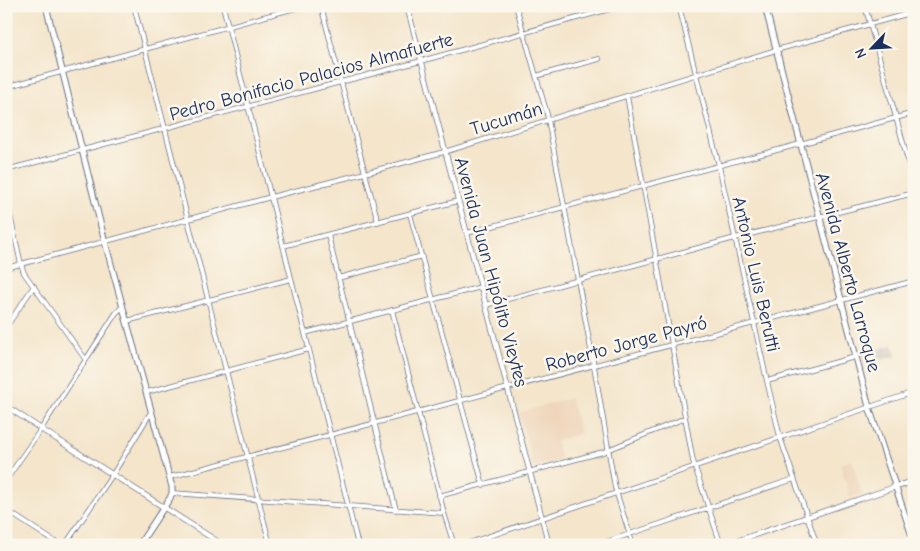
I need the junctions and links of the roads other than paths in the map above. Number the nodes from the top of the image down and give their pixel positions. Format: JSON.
{"nodes":[{"id":1,"x":46,"y":6,"type":"edge"},
{"id":2,"x":134,"y":6,"type":"edge"},
{"id":3,"x":223,"y":6,"type":"edge"},
{"id":4,"x":303,"y":6,"type":"edge"},
{"id":5,"x":321,"y":6,"type":"edge"},
{"id":6,"x":407,"y":6,"type":"edge"},
{"id":7,"x":516,"y":6,"type":"edge"},
{"id":8,"x":621,"y":6,"type":"edge"},
{"id":9,"x":679,"y":6,"type":"edge"},
{"id":10,"x":765,"y":6,"type":"edge"},
{"id":11,"x":865,"y":6,"type":"edge"},
{"id":12,"x":605,"y":8,"type":"edge"},
{"id":13,"x":914,"y":12,"type":"edge"},
{"id":14,"x":870,"y":25,"type":"junction"},
{"id":15,"x":228,"y":27,"type":"junction"},
{"id":16,"x":524,"y":33,"type":"junction"},
{"id":17,"x":145,"y":48,"type":"junction"},
{"id":18,"x":776,"y":50,"type":"junction"},
{"id":19,"x":599,"y":58,"type":"dead end"},
{"id":20,"x":421,"y":61,"type":"junction"},
{"id":21,"x":62,"y":71,"type":"junction"},
{"id":22,"x":697,"y":74,"type":"junction"},
{"id":23,"x":536,"y":76,"type":"junction"},
{"id":24,"x":341,"y":82,"type":"junction"},
{"id":25,"x":6,"y":86,"type":"edge"},
{"id":26,"x":627,"y":96,"type":"junction"},
{"id":27,"x":248,"y":106,"type":"junction"},
{"id":28,"x":914,"y":113,"type":"edge"},
{"id":29,"x":896,"y":118,"type":"junction"},
{"id":30,"x":548,"y":120,"type":"junction"},
{"id":31,"x":165,"y":128,"type":"junction"},
{"id":32,"x":800,"y":144,"type":"junction"},
{"id":33,"x":82,"y":150,"type":"junction"},
{"id":34,"x":444,"y":152,"type":"junction"},
{"id":35,"x":719,"y":166,"type":"junction"},
{"id":36,"x":6,"y":170,"type":"edge"},
{"id":37,"x":365,"y":174,"type":"junction"},
{"id":38,"x":914,"y":182,"type":"edge"},
{"id":39,"x":643,"y":186,"type":"junction"},
{"id":40,"x":914,"y":193,"type":"edge"},
{"id":41,"x":6,"y":197,"type":"edge"},
{"id":42,"x":271,"y":197,"type":"junction"},
{"id":43,"x":458,"y":201,"type":"junction"},
{"id":44,"x":564,"y":207,"type":"junction"},
{"id":45,"x":410,"y":214,"type":"junction"},
{"id":46,"x":819,"y":217,"type":"junction"},
{"id":47,"x":188,"y":219,"type":"junction"},
{"id":48,"x":378,"y":222,"type":"junction"},
{"id":49,"x":467,"y":233,"type":"junction"},
{"id":50,"x":328,"y":235,"type":"junction"},
{"id":51,"x":735,"y":238,"type":"junction"},
{"id":52,"x":104,"y":242,"type":"junction"},
{"id":53,"x":283,"y":246,"type":"junction"},
{"id":54,"x":422,"y":256,"type":"junction"},
{"id":55,"x":657,"y":259,"type":"junction"},
{"id":56,"x":21,"y":264,"type":"junction"},
{"id":57,"x":6,"y":268,"type":"edge"},
{"id":58,"x":338,"y":278,"type":"junction"},
{"id":59,"x":291,"y":279,"type":"junction"},
{"id":60,"x":578,"y":280,"type":"junction"},
{"id":61,"x":914,"y":282,"type":"edge"},
{"id":62,"x":34,"y":286,"type":"junction"},
{"id":63,"x":481,"y":287,"type":"junction"},
{"id":64,"x":433,"y":299,"type":"junction"},
{"id":65,"x":209,"y":300,"type":"junction"},
{"id":66,"x":840,"y":300,"type":"junction"},
{"id":67,"x":486,"y":305,"type":"junction"},
{"id":68,"x":123,"y":306,"type":"junction"},
{"id":69,"x":392,"y":310,"type":"junction"},
{"id":70,"x":127,"y":321,"type":"junction"},
{"id":71,"x":349,"y":321,"type":"junction"},
{"id":72,"x":755,"y":323,"type":"junction"},
{"id":73,"x":6,"y":327,"type":"edge"},
{"id":74,"x":305,"y":332,"type":"junction"},
{"id":75,"x":672,"y":346,"type":"junction"},
{"id":76,"x":309,"y":349,"type":"junction"},
{"id":77,"x":855,"y":357,"type":"junction"},
{"id":78,"x":86,"y":360,"type":"junction"},
{"id":79,"x":594,"y":366,"type":"junction"},
{"id":80,"x":227,"y":371,"type":"junction"},
{"id":81,"x":767,"y":381,"type":"junction"},
{"id":82,"x":508,"y":389,"type":"junction"},
{"id":83,"x":147,"y":392,"type":"junction"},
{"id":84,"x":914,"y":392,"type":"edge"},
{"id":85,"x":461,"y":401,"type":"junction"},
{"id":86,"x":6,"y":406,"type":"edge"},
{"id":87,"x":869,"y":407,"type":"junction"},
{"id":88,"x":152,"y":410,"type":"junction"},
{"id":89,"x":418,"y":413,"type":"junction"},
{"id":90,"x":685,"y":418,"type":"junction"},
{"id":91,"x":374,"y":423,"type":"junction"},
{"id":92,"x":41,"y":429,"type":"junction"},
{"id":93,"x":330,"y":435,"type":"junction"},
{"id":94,"x":780,"y":437,"type":"junction"},
{"id":95,"x":608,"y":450,"type":"junction"},
{"id":96,"x":248,"y":456,"type":"junction"},
{"id":97,"x":694,"y":466,"type":"junction"},
{"id":98,"x":531,"y":472,"type":"junction"},
{"id":99,"x":113,"y":474,"type":"junction"},
{"id":100,"x":170,"y":477,"type":"junction"},
{"id":101,"x":794,"y":479,"type":"junction"},
{"id":102,"x":6,"y":480,"type":"edge"},
{"id":103,"x":914,"y":481,"type":"edge"},
{"id":104,"x":483,"y":485,"type":"junction"},
{"id":105,"x":895,"y":487,"type":"junction"},
{"id":106,"x":616,"y":492,"type":"junction"},
{"id":107,"x":172,"y":493,"type":"junction"},
{"id":108,"x":439,"y":496,"type":"junction"},
{"id":109,"x":259,"y":499,"type":"junction"},
{"id":110,"x":348,"y":506,"type":"junction"},
{"id":111,"x":164,"y":507,"type":"junction"},
{"id":112,"x":708,"y":508,"type":"junction"},
{"id":113,"x":6,"y":510,"type":"edge"},
{"id":114,"x":396,"y":510,"type":"junction"},
{"id":115,"x":444,"y":513,"type":"junction"},
{"id":116,"x":542,"y":517,"type":"junction"},
{"id":117,"x":808,"y":517,"type":"junction"},
{"id":118,"x":630,"y":534,"type":"junction"},
{"id":119,"x":914,"y":542,"type":"edge"},
{"id":120,"x":60,"y":545,"type":"edge"},
{"id":121,"x":65,"y":545,"type":"edge"},
{"id":122,"x":139,"y":545,"type":"edge"},
{"id":123,"x":223,"y":545,"type":"edge"},
{"id":124,"x":270,"y":545,"type":"edge"},
{"id":125,"x":358,"y":545,"type":"edge"},
{"id":126,"x":454,"y":545,"type":"edge"},
{"id":127,"x":463,"y":545,"type":"edge"},
{"id":128,"x":549,"y":545,"type":"edge"},
{"id":129,"x":597,"y":545,"type":"edge"},
{"id":130,"x":633,"y":545,"type":"edge"},
{"id":131,"x":721,"y":545,"type":"edge"},
{"id":132,"x":725,"y":545,"type":"edge"},
{"id":133,"x":817,"y":545,"type":"edge"}],
"edges":[{"from":1,"to":21,"type":"main road"},
{"from":2,"to":17,"type":"street"},
{"from":3,"to":15,"type":"street"},
{"from":4,"to":15,"type":"street"},
{"from":5,"to":24,"type":"street"},
{"from":6,"to":20,"type":"street","name":"Avenida Juan Hipólito Vieytes"},
{"from":7,"to":16,"type":"street"},
{"from":8,"to":12,"type":"street","name":"Pedro Bonifacio Palacios Almafuerte"},
{"from":9,"to":22,"type":"street","name":"Antonio Luis Berutti"},
{"from":10,"to":18,"type":"main road","name":"Avenida Alberto Larroque"},
{"from":11,"to":14,"type":"street"},
{"from":12,"to":16,"type":"street","name":"Pedro Bonifacio Palacios Almafuerte"},
{"from":13,"to":14,"type":"street","name":"Tucumán"},
{"from":14,"to":18,"type":"street","name":"Tucumán"},
{"from":14,"to":29,"type":"street"},
{"from":15,"to":17,"type":"street"},
{"from":15,"to":27,"type":"street"},
{"from":16,"to":20,"type":"street","name":"Pedro Bonifacio Palacios Almafuerte"},
{"from":16,"to":23,"type":"street"},
{"from":17,"to":21,"type":"street"},
{"from":17,"to":31,"type":"street"},
{"from":18,"to":22,"type":"street","name":"Tucumán"},
{"from":18,"to":32,"type":"main road","name":"Avenida Alberto Larroque"},
{"from":19,"to":23,"type":"street"},
{"from":20,"to":24,"type":"street","name":"Pedro Bonifacio Palacios Almafuerte"},
{"from":20,"to":34,"type":"street","name":"Avenida Juan Hipólito Vieytes"},
{"from":21,"to":25,"type":"street"},
{"from":21,"to":33,"type":"main road"},
{"from":22,"to":26,"type":"street","name":"Tucumán"},
{"from":22,"to":35,"type":"street","name":"Antonio Luis Berutti"},
{"from":23,"to":30,"type":"street"},
{"from":24,"to":27,"type":"street","name":"Pedro Bonifacio Palacios Almafuerte"},
{"from":24,"to":37,"type":"street"},
{"from":26,"to":30,"type":"street","name":"Tucumán"},
{"from":26,"to":39,"type":"street"},
{"from":27,"to":31,"type":"street","name":"Pedro Bonifacio Palacios Almafuerte"},
{"from":27,"to":42,"type":"street"},
{"from":28,"to":29,"type":"street"},
{"from":29,"to":32,"type":"street"},
{"from":29,"to":38,"type":"street"},
{"from":30,"to":34,"type":"street","name":"Tucumán"},
{"from":30,"to":44,"type":"street"},
{"from":31,"to":33,"type":"street","name":"Pedro Bonifacio Palacios Almafuerte"},
{"from":31,"to":47,"type":"street"},
{"from":32,"to":35,"type":"street"},
{"from":32,"to":46,"type":"main road","name":"Avenida Alberto Larroque"},
{"from":33,"to":36,"type":"street","name":"Pedro Bonifacio Palacios Almafuerte"},
{"from":33,"to":52,"type":"main road"},
{"from":34,"to":37,"type":"street","name":"Tucumán"},
{"from":34,"to":43,"type":"street","name":"Avenida Juan Hipólito Vieytes"},
{"from":35,"to":39,"type":"street"},
{"from":35,"to":51,"type":"street","name":"Antonio Luis Berutti"},
{"from":37,"to":42,"type":"street","name":"Tucumán"},
{"from":37,"to":48,"type":"street"},
{"from":39,"to":44,"type":"street"},
{"from":39,"to":55,"type":"street"},
{"from":40,"to":46,"type":"street"},
{"from":41,"to":56,"type":"street"},
{"from":42,"to":47,"type":"street","name":"Tucumán"},
{"from":42,"to":53,"type":"street"},
{"from":43,"to":45,"type":"street"},
{"from":43,"to":49,"type":"street","name":"Avenida Juan Hipólito Vieytes"},
{"from":44,"to":49,"type":"street"},
{"from":44,"to":60,"type":"street"},
{"from":45,"to":48,"type":"street"},
{"from":45,"to":54,"type":"street"},
{"from":46,"to":51,"type":"street"},
{"from":46,"to":66,"type":"main road","name":"Avenida Alberto Larroque"},
{"from":47,"to":52,"type":"street","name":"Tucumán"},
{"from":47,"to":65,"type":"street"},
{"from":48,"to":50,"type":"street"},
{"from":49,"to":63,"type":"street","name":"Avenida Juan Hipólito Vieytes"},
{"from":50,"to":53,"type":"street"},
{"from":50,"to":58,"type":"street"},
{"from":51,"to":55,"type":"street"},
{"from":51,"to":72,"type":"street","name":"Antonio Luis Berutti"},
{"from":52,"to":56,"type":"street","name":"Tucumán"},
{"from":52,"to":68,"type":"main road"},
{"from":53,"to":59,"type":"street"},
{"from":54,"to":58,"type":"street"},
{"from":54,"to":64,"type":"street"},
{"from":55,"to":60,"type":"street"},
{"from":55,"to":75,"type":"street"},
{"from":56,"to":57,"type":"street","name":"Tucumán"},
{"from":56,"to":62,"type":"street"},
{"from":58,"to":71,"type":"street"},
{"from":59,"to":65,"type":"street"},
{"from":59,"to":74,"type":"street"},
{"from":60,"to":67,"type":"street"},
{"from":60,"to":79,"type":"street"},
{"from":61,"to":66,"type":"street","name":"Roberto Jorge Payró"},
{"from":62,"to":73,"type":"street"},
{"from":62,"to":78,"type":"street"},
{"from":63,"to":64,"type":"street"},
{"from":63,"to":67,"type":"street","name":"Avenida Juan Hipólito Vieytes"},
{"from":64,"to":69,"type":"street"},
{"from":64,"to":85,"type":"street"},
{"from":65,"to":70,"type":"street"},
{"from":65,"to":80,"type":"street"},
{"from":66,"to":72,"type":"street","name":"Roberto Jorge Payró"},
{"from":66,"to":77,"type":"main road","name":"Avenida Alberto Larroque"},
{"from":67,"to":82,"type":"street","name":"Avenida Juan Hipólito Vieytes"},
{"from":68,"to":70,"type":"main road"},
{"from":68,"to":78,"type":"street"},
{"from":69,"to":71,"type":"street"},
{"from":69,"to":89,"type":"street"},
{"from":70,"to":83,"type":"main road"},
{"from":71,"to":74,"type":"street"},
{"from":71,"to":91,"type":"street"},
{"from":72,"to":75,"type":"street","name":"Roberto Jorge Payró"},
{"from":72,"to":81,"type":"street","name":"Antonio Luis Berutti"},
{"from":74,"to":76,"type":"street"},
{"from":75,"to":79,"type":"street","name":"Roberto Jorge Payró"},
{"from":75,"to":90,"type":"street"},
{"from":76,"to":80,"type":"street"},
{"from":76,"to":93,"type":"street"},
{"from":77,"to":81,"type":"street"},
{"from":77,"to":87,"type":"main road","name":"Avenida Alberto Larroque"},
{"from":78,"to":92,"type":"street"},
{"from":79,"to":82,"type":"street","name":"Roberto Jorge Payró"},
{"from":79,"to":95,"type":"street"},
{"from":80,"to":83,"type":"street"},
{"from":80,"to":96,"type":"street"},
{"from":81,"to":94,"type":"street","name":"Antonio Luis Berutti"},
{"from":82,"to":85,"type":"street","name":"Roberto Jorge Payró"},
{"from":82,"to":98,"type":"street","name":"Avenida Juan Hipólito Vieytes"},
{"from":83,"to":88,"type":"main road"},
{"from":84,"to":87,"type":"street"},
{"from":85,"to":89,"type":"street","name":"Roberto Jorge Payró"},
{"from":85,"to":104,"type":"street"},
{"from":86,"to":92,"type":"street"},
{"from":87,"to":94,"type":"street"},
{"from":87,"to":105,"type":"main road","name":"Avenida Alberto Larroque"},
{"from":88,"to":99,"type":"street"},
{"from":88,"to":100,"type":"main road"},
{"from":89,"to":91,"type":"street","name":"Roberto Jorge Payró"},
{"from":89,"to":108,"type":"street"},
{"from":90,"to":95,"type":"street"},
{"from":90,"to":97,"type":"street"},
{"from":91,"to":93,"type":"street","name":"Roberto Jorge Payró"},
{"from":91,"to":114,"type":"street"},
{"from":92,"to":99,"type":"street"},
{"from":92,"to":102,"type":"street"},
{"from":93,"to":96,"type":"street","name":"Roberto Jorge Payró"},
{"from":93,"to":110,"type":"street"},
{"from":94,"to":97,"type":"street"},
{"from":94,"to":101,"type":"street","name":"Antonio Luis Berutti"},
{"from":95,"to":98,"type":"street"},
{"from":95,"to":106,"type":"street"},
{"from":96,"to":100,"type":"street","name":"Roberto Jorge Payró"},
{"from":96,"to":109,"type":"street"},
{"from":97,"to":106,"type":"street"},
{"from":97,"to":112,"type":"street"},
{"from":98,"to":104,"type":"street"},
{"from":98,"to":116,"type":"street","name":"Avenida Juan Hipólito Vieytes"},
{"from":99,"to":111,"type":"street"},
{"from":99,"to":121,"type":"street"},
{"from":100,"to":107,"type":"main road"},
{"from":101,"to":112,"type":"street"},
{"from":101,"to":117,"type":"street","name":"Antonio Luis Berutti"},
{"from":103,"to":105,"type":"main road"},
{"from":104,"to":108,"type":"street"},
{"from":105,"to":117,"type":"street"},
{"from":105,"to":119,"type":"main road","name":"Avenida Alberto Larroque"},
{"from":106,"to":116,"type":"street"},
{"from":106,"to":118,"type":"street"},
{"from":107,"to":109,"type":"street"},
{"from":107,"to":111,"type":"main road"},
{"from":108,"to":115,"type":"street"},
{"from":109,"to":110,"type":"street"},
{"from":109,"to":124,"type":"street"},
{"from":110,"to":114,"type":"street"},
{"from":110,"to":125,"type":"street"},
{"from":111,"to":122,"type":"main road"},
{"from":111,"to":123,"type":"street"},
{"from":112,"to":118,"type":"street"},
{"from":112,"to":131,"type":"street"},
{"from":113,"to":120,"type":"street"},
{"from":114,"to":115,"type":"street"},
{"from":115,"to":126,"type":"street"},
{"from":116,"to":127,"type":"street"},
{"from":116,"to":128,"type":"street","name":"Avenida Juan Hipólito Vieytes"},
{"from":117,"to":132,"type":"street"},
{"from":117,"to":133,"type":"street","name":"Antonio Luis Berutti"},
{"from":118,"to":129,"type":"street"},
{"from":118,"to":130,"type":"street"}]}
